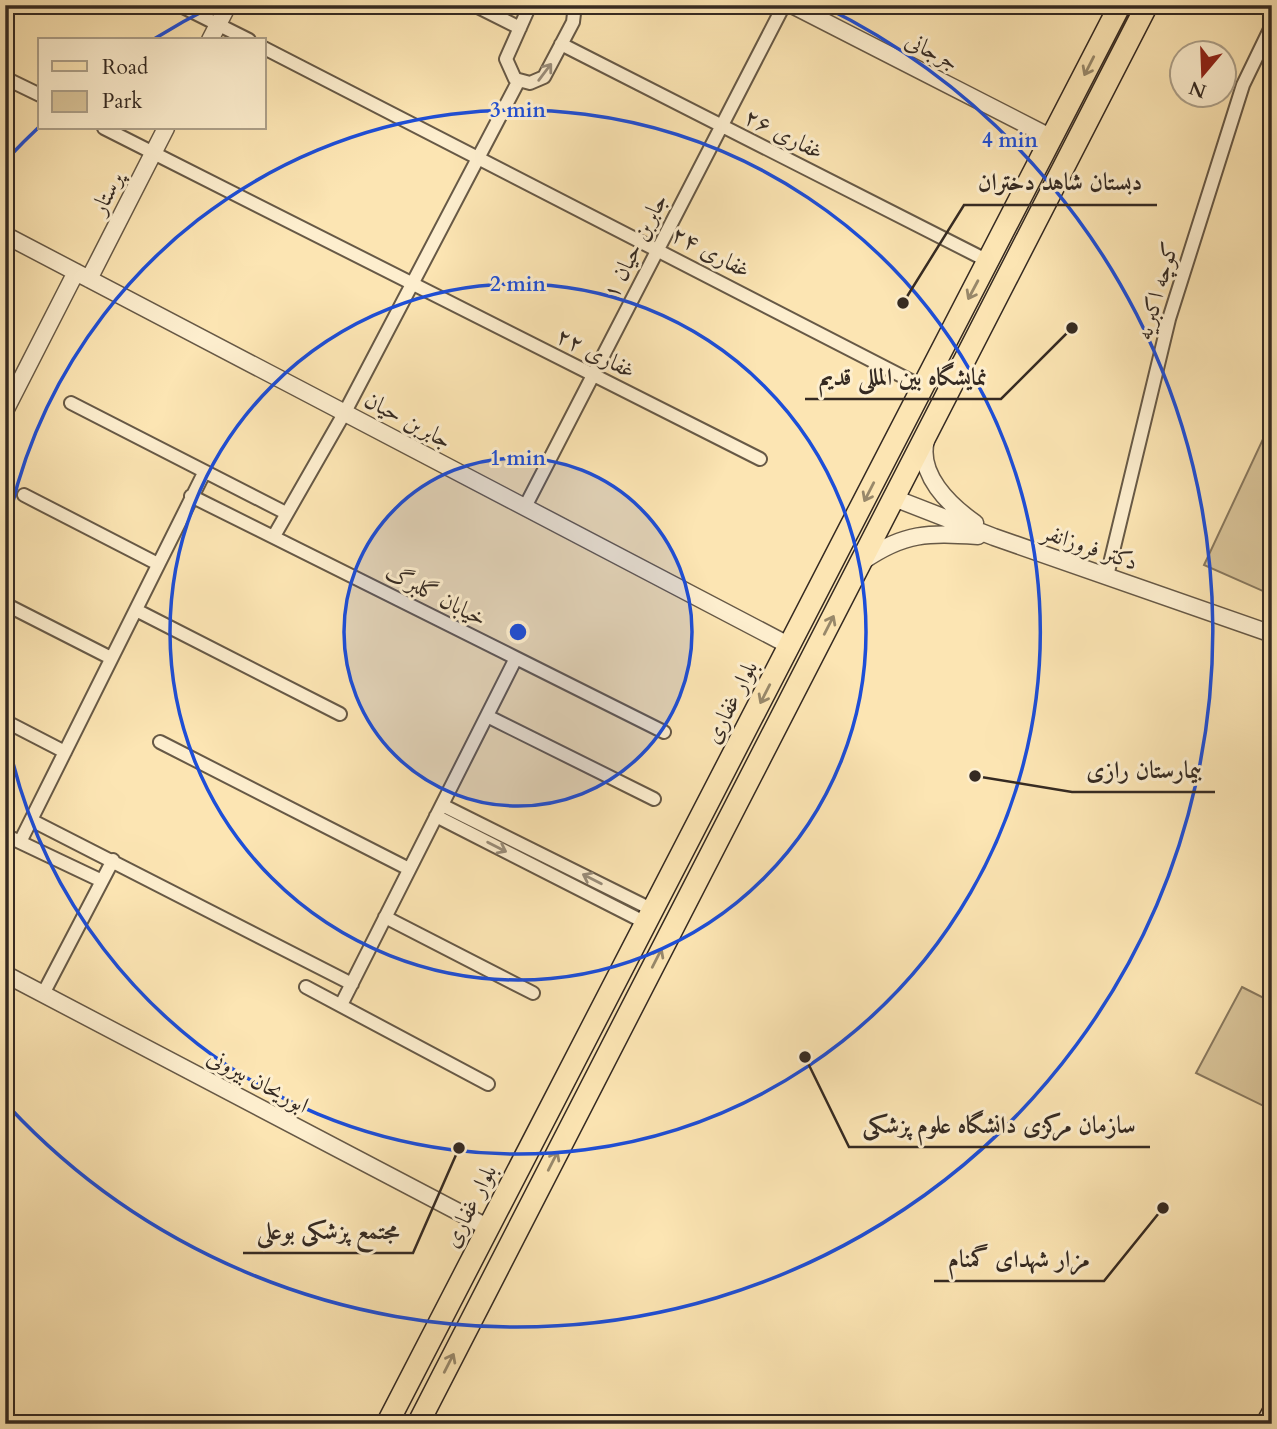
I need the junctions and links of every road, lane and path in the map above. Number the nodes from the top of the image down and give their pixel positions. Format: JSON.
{"nodes":[{"id":1,"x":179,"y":5,"type":"edge"},
{"id":2,"x":228,"y":5,"type":"edge"},
{"id":3,"x":474,"y":5,"type":"edge"},
{"id":4,"x":530,"y":5,"type":"edge"},
{"id":5,"x":575,"y":5,"type":"edge"},
{"id":6,"x":783,"y":5,"type":"edge"},
{"id":7,"x":792,"y":5,"type":"edge"},
{"id":8,"x":1121,"y":5,"type":"edge"},
{"id":9,"x":1147,"y":5,"type":"edge"},
{"id":10,"x":218,"y":25,"type":"junction"},
{"id":11,"x":1272,"y":25,"type":"edge"},
{"id":12,"x":520,"y":29,"type":"junction"},
{"id":13,"x":211,"y":38,"type":"edge"},
{"id":14,"x":245,"y":38,"type":"edge"},
{"id":15,"x":561,"y":44,"type":"junction"},
{"id":16,"x":266,"y":49,"type":"edge"},
{"id":17,"x":5,"y":78,"type":"edge"},
{"id":18,"x":519,"y":80,"type":"junction"},
{"id":19,"x":38,"y":94,"type":"edge"},
{"id":20,"x":721,"y":126,"type":"junction"},
{"id":21,"x":108,"y":130,"type":"edge"},
{"id":22,"x":165,"y":130,"type":"edge"},
{"id":23,"x":1052,"y":138,"type":"junction"},
{"id":24,"x":153,"y":153,"type":"junction"},
{"id":25,"x":479,"y":156,"type":"junction"},
{"id":26,"x":5,"y":235,"type":"edge"},
{"id":27,"x":658,"y":248,"type":"junction"},
{"id":28,"x":988,"y":261,"type":"junction"},
{"id":29,"x":83,"y":276,"type":"junction"},
{"id":30,"x":413,"y":284,"type":"junction"},
{"id":31,"x":593,"y":375,"type":"junction"},
{"id":32,"x":923,"y":387,"type":"junction"},
{"id":33,"x":71,"y":404,"type":"dead end"},
{"id":34,"x":5,"y":411,"type":"edge"},
{"id":35,"x":345,"y":412,"type":"junction"},
{"id":36,"x":929,"y":431,"type":"junction"},
{"id":37,"x":760,"y":459,"type":"dead end"},
{"id":38,"x":204,"y":473,"type":"junction"},
{"id":39,"x":24,"y":495,"type":"dead end"},
{"id":40,"x":191,"y":496,"type":"junction"},
{"id":41,"x":894,"y":498,"type":"junction"},
{"id":42,"x":525,"y":507,"type":"junction"},
{"id":43,"x":286,"y":513,"type":"junction"},
{"id":44,"x":274,"y":536,"type":"junction"},
{"id":45,"x":994,"y":537,"type":"junction"},
{"id":46,"x":861,"y":562,"type":"junction"},
{"id":47,"x":158,"y":564,"type":"junction"},
{"id":48,"x":1107,"y":576,"type":"junction"},
{"id":49,"x":5,"y":604,"type":"edge"},
{"id":50,"x":135,"y":610,"type":"junction"},
{"id":51,"x":1272,"y":634,"type":"edge"},
{"id":52,"x":790,"y":646,"type":"junction"},
{"id":53,"x":111,"y":658,"type":"junction"},
{"id":54,"x":516,"y":658,"type":"junction"},
{"id":55,"x":340,"y":714,"type":"dead end"},
{"id":56,"x":486,"y":716,"type":"junction"},
{"id":57,"x":5,"y":721,"type":"edge"},
{"id":58,"x":664,"y":732,"type":"dead end"},
{"id":59,"x":160,"y":742,"type":"dead end"},
{"id":60,"x":65,"y":752,"type":"junction"},
{"id":61,"x":654,"y":799,"type":"dead end"},
{"id":62,"x":439,"y":810,"type":"junction"},
{"id":63,"x":31,"y":820,"type":"junction"},
{"id":64,"x":5,"y":835,"type":"edge"},
{"id":65,"x":20,"y":842,"type":"junction"},
{"id":66,"x":113,"y":860,"type":"junction"},
{"id":67,"x":409,"y":869,"type":"junction"},
{"id":68,"x":102,"y":881,"type":"junction"},
{"id":69,"x":650,"y":916,"type":"junction"},
{"id":70,"x":385,"y":917,"type":"junction"},
{"id":71,"x":5,"y":974,"type":"edge"},
{"id":72,"x":352,"y":984,"type":"junction"},
{"id":73,"x":306,"y":987,"type":"dead end"},
{"id":74,"x":533,"y":993,"type":"dead end"},
{"id":75,"x":43,"y":994,"type":"junction"},
{"id":76,"x":341,"y":1005,"type":"junction"},
{"id":77,"x":488,"y":1084,"type":"dead end"},
{"id":78,"x":489,"y":1228,"type":"junction"},
{"id":79,"x":1272,"y":1411,"type":"edge"},
{"id":80,"x":387,"y":1424,"type":"edge"},
{"id":81,"x":418,"y":1424,"type":"edge"},
{"id":82,"x":1265,"y":1424,"type":"edge"}],
"edges":[{"from":1,"to":10,"type":"street"},
{"from":2,"to":10,"type":"street"},
{"from":3,"to":12,"type":"street"},
{"from":4,"to":12,"type":"street"},
{"from":5,"to":15,"type":"street"},
{"from":6,"to":20,"type":"street","name":"جابربن حیان ۱"},
{"from":7,"to":23,"type":"street","name":"جرجانی"},
{"from":8,"to":23,"type":"main road","name":"بلوار غفاری","one_way":true},
{"from":9,"to":36,"type":"main road"},
{"from":10,"to":13,"type":"street"},
{"from":10,"to":14,"type":"street"},
{"from":11,"to":48,"type":"street","name":"کوچه اکبریه"},
{"from":12,"to":18,"type":"street"},
{"from":18,"to":15,"type":"street","one_way":true},
{"from":15,"to":20,"type":"street","name":"غفاری ۲۶"},
{"from":16,"to":25,"type":"street","name":"غفاری ۲۴"},
{"from":17,"to":19,"type":"street"},
{"from":18,"to":25,"type":"street"},
{"from":20,"to":27,"type":"street","name":"جابربن حیان ۱"},
{"from":20,"to":28,"type":"street","name":"غفاری ۲۶"},
{"from":21,"to":24,"type":"street","name":"غفاری ۲۲"},
{"from":22,"to":24,"type":"street","name":"پرستار"},
{"from":23,"to":28,"type":"main road","name":"بلوار غفاری"},
{"from":24,"to":29,"type":"street","name":"پرستار"},
{"from":24,"to":30,"type":"street","name":"غفاری ۲۲"},
{"from":25,"to":27,"type":"street","name":"غفاری ۲۴"},
{"from":25,"to":30,"type":"street"},
{"from":26,"to":29,"type":"street","name":"جابربن حیان"},
{"from":27,"to":31,"type":"street","name":"جابربن حیان ۱"},
{"from":27,"to":32,"type":"street","name":"غفاری ۲۴"},
{"from":28,"to":32,"type":"main road","name":"بلوار غفاری","one_way":true},
{"from":29,"to":34,"type":"street","name":"پرستار"},
{"from":29,"to":35,"type":"street","name":"جابربن حیان"},
{"from":30,"to":31,"type":"street","name":"غفاری ۲۲"},
{"from":30,"to":35,"type":"street"},
{"from":31,"to":37,"type":"street","name":"غفاری ۲۲"},
{"from":31,"to":42,"type":"street","name":"جابربن حیان ۱"},
{"from":32,"to":52,"type":"main road","name":"بلوار غفاری","one_way":true},
{"from":33,"to":38,"type":"street"},
{"from":35,"to":42,"type":"street","name":"جابربن حیان"},
{"from":35,"to":43,"type":"street"},
{"from":36,"to":41,"type":"main road"},
{"from":36,"to":45,"type":"street"},
{"from":38,"to":40,"type":"street"},
{"from":38,"to":43,"type":"street"},
{"from":39,"to":47,"type":"street"},
{"from":40,"to":44,"type":"street","name":"خیابان گلبرگ"},
{"from":40,"to":47,"type":"street"},
{"from":41,"to":45,"type":"street","name":"دکتر فروزانفر"},
{"from":41,"to":46,"type":"main road"},
{"from":42,"to":52,"type":"street","name":"جابربن حیان"},
{"from":43,"to":44,"type":"street"},
{"from":44,"to":54,"type":"street","name":"خیابان گلبرگ"},
{"from":45,"to":46,"type":"street"},
{"from":45,"to":48,"type":"street","name":"دکتر فروزانفر"},
{"from":81,"to":46,"type":"main road","one_way":true},
{"from":47,"to":50,"type":"street"},
{"from":48,"to":51,"type":"street","name":"دکتر فروزانفر"},
{"from":49,"to":53,"type":"street"},
{"from":50,"to":53,"type":"street"},
{"from":50,"to":55,"type":"street"},
{"from":52,"to":69,"type":"main road","name":"بلوار غفاری","one_way":true},
{"from":53,"to":60,"type":"street"},
{"from":54,"to":56,"type":"street"},
{"from":54,"to":58,"type":"street","name":"خیابان گلبرگ"},
{"from":56,"to":61,"type":"street"},
{"from":56,"to":62,"type":"street"},
{"from":57,"to":60,"type":"street"},
{"from":59,"to":67,"type":"street"},
{"from":60,"to":63,"type":"street"},
{"from":62,"to":67,"type":"street"},
{"from":62,"to":69,"type":"street"},
{"from":63,"to":65,"type":"street"},
{"from":63,"to":66,"type":"street"},
{"from":64,"to":65,"type":"street"},
{"from":65,"to":68,"type":"street"},
{"from":66,"to":68,"type":"street"},
{"from":66,"to":72,"type":"street"},
{"from":67,"to":70,"type":"street"},
{"from":68,"to":75,"type":"street"},
{"from":69,"to":78,"type":"main road","name":"بلوار غفاری"},
{"from":70,"to":72,"type":"street"},
{"from":70,"to":74,"type":"street"},
{"from":71,"to":75,"type":"street","name":"ابوریحان بیرونی"},
{"from":72,"to":76,"type":"street"},
{"from":73,"to":76,"type":"street"},
{"from":75,"to":78,"type":"street","name":"ابوریحان بیرونی"},
{"from":76,"to":77,"type":"street"},
{"from":78,"to":80,"type":"main road","name":"بلوار غفاری"},
{"from":79,"to":82,"type":"main road"}]}
